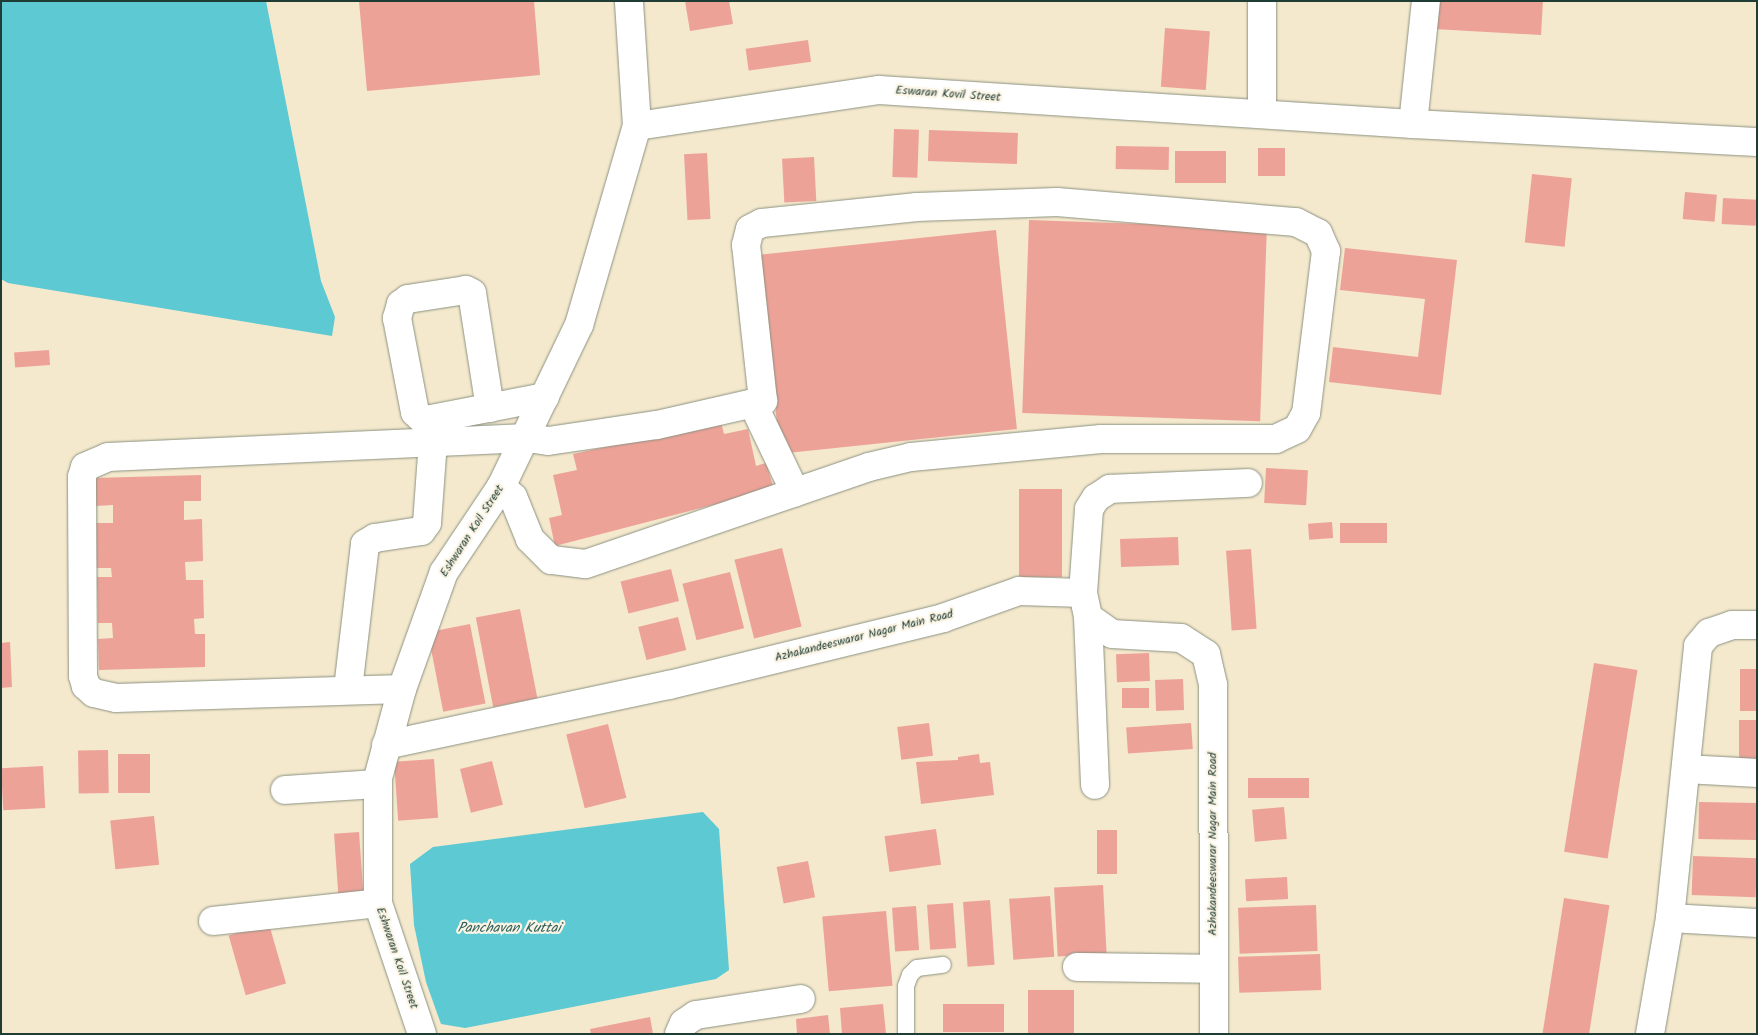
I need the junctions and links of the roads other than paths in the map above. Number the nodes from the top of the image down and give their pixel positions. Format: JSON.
{"nodes":[{"id":1,"x":629,"y":1,"type":"edge"},
{"id":2,"x":1262,"y":1,"type":"edge"},
{"id":3,"x":1426,"y":1,"type":"edge"},
{"id":4,"x":1262,"y":114,"type":"junction"},
{"id":5,"x":1413,"y":124,"type":"junction"},
{"id":6,"x":637,"y":126,"type":"junction"},
{"id":7,"x":1757,"y":142,"type":"edge"},
{"id":8,"x":545,"y":398,"type":"junction"},
{"id":9,"x":752,"y":404,"type":"junction"},
{"id":10,"x":490,"y":408,"type":"junction"},
{"id":11,"x":527,"y":438,"type":"junction"},
{"id":12,"x":433,"y":442,"type":"junction"},
{"id":13,"x":1248,"y":483,"type":"dead end"},
{"id":14,"x":501,"y":487,"type":"junction"},
{"id":15,"x":795,"y":492,"type":"junction"},
{"id":16,"x":1085,"y":605,"type":"junction"},
{"id":17,"x":1757,"y":625,"type":"edge"},
{"id":18,"x":348,"y":688,"type":"junction"},
{"id":19,"x":402,"y":689,"type":"junction"},
{"id":20,"x":386,"y":745,"type":"junction"},
{"id":21,"x":1686,"y":769,"type":"junction"},
{"id":22,"x":1757,"y":773,"type":"edge"},
{"id":23,"x":378,"y":784,"type":"junction"},
{"id":24,"x":1095,"y":785,"type":"dead end"},
{"id":25,"x":285,"y":790,"type":"dead end"},
{"id":26,"x":378,"y":903,"type":"junction"},
{"id":27,"x":1670,"y":918,"type":"junction"},
{"id":28,"x":214,"y":921,"type":"dead end"},
{"id":29,"x":1757,"y":923,"type":"edge"},
{"id":30,"x":943,"y":965,"type":"dead end"},
{"id":31,"x":1077,"y":967,"type":"dead end"},
{"id":32,"x":1212,"y":969,"type":"junction"},
{"id":33,"x":801,"y":998,"type":"dead end"},
{"id":34,"x":422,"y":1034,"type":"edge"},
{"id":35,"x":680,"y":1034,"type":"edge"},
{"id":36,"x":906,"y":1034,"type":"edge"},
{"id":37,"x":1214,"y":1034,"type":"edge"},
{"id":38,"x":1650,"y":1034,"type":"edge"}],
"edges":[{"from":1,"to":6,"type":"street","name":"Eshwaran Koil Street"},
{"from":2,"to":4,"type":"street"},
{"from":3,"to":5,"type":"street"},
{"from":4,"to":5,"type":"street","name":"Eswaran Kovil Street"},
{"from":4,"to":6,"type":"street","name":"Eswaran Kovil Street"},
{"from":5,"to":7,"type":"street","name":"Eswaran Kovil Street"},
{"from":6,"to":8,"type":"street","name":"Eshwaran Koil Street"},
{"from":8,"to":10,"type":"street"},
{"from":8,"to":11,"type":"street","name":"Eshwaran Koil Street"},
{"from":9,"to":11,"type":"street"},
{"from":9,"to":15,"type":"street"},
{"from":9,"to":15,"type":"street"},
{"from":10,"to":10,"type":"street"},
{"from":11,"to":12,"type":"street"},
{"from":11,"to":14,"type":"street","name":"Eshwaran Koil Street"},
{"from":12,"to":18,"type":"street"},
{"from":12,"to":18,"type":"street"},
{"from":13,"to":16,"type":"street"},
{"from":14,"to":15,"type":"street"},
{"from":14,"to":19,"type":"street","name":"Eshwaran Koil Street"},
{"from":16,"to":20,"type":"street","name":"Azhakandeeswarar Nagar Main Road"},
{"from":16,"to":24,"type":"street"},
{"from":16,"to":32,"type":"street","name":"Azhakandeeswarar Nagar Main Road"},
{"from":17,"to":21,"type":"street"},
{"from":18,"to":19,"type":"street"},
{"from":19,"to":20,"type":"street","name":"Eshwaran Koil Street"},
{"from":20,"to":23,"type":"street","name":"Eshwaran Koil Street"},
{"from":21,"to":22,"type":"street"},
{"from":21,"to":27,"type":"street"},
{"from":23,"to":25,"type":"street"},
{"from":23,"to":26,"type":"street","name":"Eshwaran Koil Street"},
{"from":26,"to":28,"type":"street"},
{"from":26,"to":34,"type":"street","name":"Eshwaran Koil Street"},
{"from":27,"to":29,"type":"street"},
{"from":27,"to":38,"type":"street"},
{"from":30,"to":36,"type":"lane"},
{"from":31,"to":32,"type":"street"},
{"from":32,"to":37,"type":"street","name":"Azhakandeeswarar Nagar Main Road"},
{"from":33,"to":35,"type":"street"}]}
